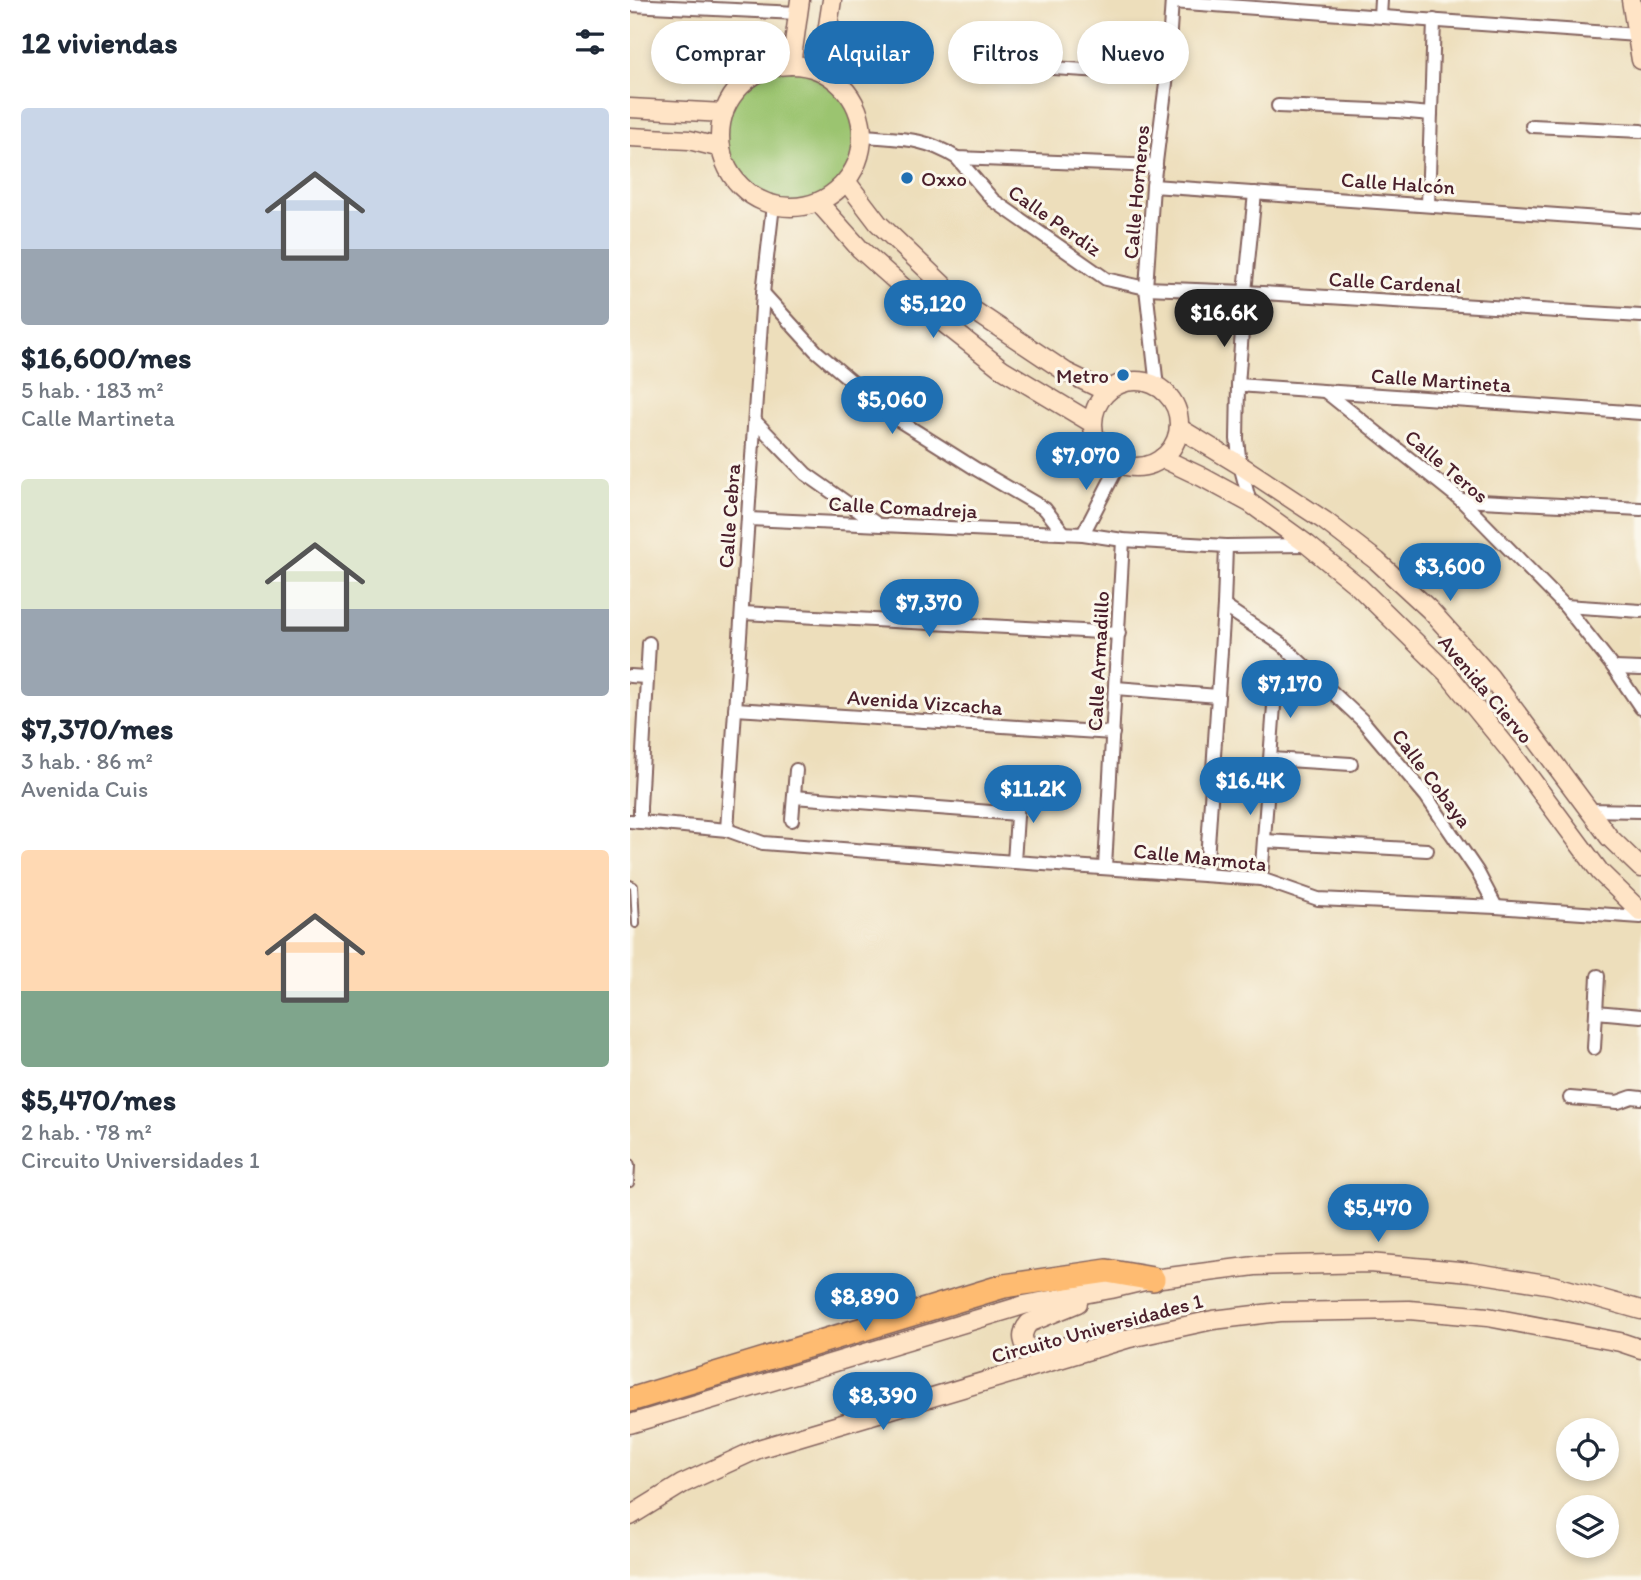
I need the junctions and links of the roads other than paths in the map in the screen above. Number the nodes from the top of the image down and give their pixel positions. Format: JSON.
{"nodes":[{"id":1,"x":832,"y":0,"type":"edge"},
{"id":2,"x":1381,"y":0,"type":"edge"},
{"id":3,"x":1631,"y":0,"type":"edge"},
{"id":4,"x":1172,"y":1,"type":"edge"},
{"id":5,"x":630,"y":5,"type":"edge"},
{"id":6,"x":799,"y":6,"type":"edge"},
{"id":7,"x":1380,"y":16,"type":"junction"},
{"id":8,"x":1434,"y":20,"type":"junction"},
{"id":9,"x":829,"y":21,"type":"edge"},
{"id":10,"x":1171,"y":21,"type":"edge"},
{"id":11,"x":1637,"y":35,"type":"junction"},
{"id":12,"x":1641,"y":60,"type":"edge"},
{"id":13,"x":791,"y":65,"type":"junction"},
{"id":14,"x":804,"y":66,"type":"edge"},
{"id":15,"x":840,"y":84,"type":"edge"},
{"id":16,"x":1166,"y":84,"type":"edge"},
{"id":17,"x":1278,"y":106,"type":"dead end"},
{"id":18,"x":630,"y":108,"type":"edge"},
{"id":19,"x":724,"y":113,"type":"junction"},
{"id":20,"x":1431,"y":114,"type":"junction"},
{"id":21,"x":1532,"y":126,"type":"dead end"},
{"id":22,"x":1641,"y":131,"type":"edge"},
{"id":23,"x":863,"y":136,"type":"junction"},
{"id":24,"x":630,"y":137,"type":"edge"},
{"id":25,"x":721,"y":148,"type":"junction"},
{"id":26,"x":957,"y":158,"type":"junction"},
{"id":27,"x":1156,"y":166,"type":"junction"},
{"id":28,"x":846,"y":181,"type":"junction"},
{"id":29,"x":1153,"y":186,"type":"junction"},
{"id":30,"x":1255,"y":193,"type":"junction"},
{"id":31,"x":818,"y":202,"type":"junction"},
{"id":32,"x":773,"y":205,"type":"junction"},
{"id":33,"x":1428,"y":205,"type":"junction"},
{"id":34,"x":1641,"y":221,"type":"edge"},
{"id":35,"x":1146,"y":288,"type":"junction"},
{"id":36,"x":1245,"y":292,"type":"junction"},
{"id":37,"x":763,"y":293,"type":"junction"},
{"id":38,"x":961,"y":302,"type":"junction"},
{"id":39,"x":1641,"y":316,"type":"edge"},
{"id":40,"x":941,"y":321,"type":"junction"},
{"id":41,"x":1238,"y":385,"type":"junction"},
{"id":42,"x":1157,"y":387,"type":"junction"},
{"id":43,"x":1107,"y":392,"type":"junction"},
{"id":44,"x":1326,"y":392,"type":"junction"},
{"id":45,"x":1641,"y":413,"type":"edge"},
{"id":46,"x":755,"y":421,"type":"junction"},
{"id":47,"x":1092,"y":423,"type":"junction"},
{"id":48,"x":1179,"y":428,"type":"junction"},
{"id":49,"x":1162,"y":458,"type":"junction"},
{"id":50,"x":1119,"y":464,"type":"junction"},
{"id":51,"x":1240,"y":466,"type":"junction"},
{"id":52,"x":1461,"y":500,"type":"junction"},
{"id":53,"x":1250,"y":503,"type":"junction"},
{"id":54,"x":1641,"y":509,"type":"edge"},
{"id":55,"x":748,"y":519,"type":"junction"},
{"id":56,"x":877,"y":525,"type":"junction"},
{"id":57,"x":1064,"y":533,"type":"junction"},
{"id":58,"x":1083,"y":534,"type":"junction"},
{"id":59,"x":1123,"y":540,"type":"junction"},
{"id":60,"x":1308,"y":545,"type":"junction"},
{"id":61,"x":1226,"y":546,"type":"junction"},
{"id":62,"x":1224,"y":606,"type":"junction"},
{"id":63,"x":1565,"y":606,"type":"junction"},
{"id":64,"x":1641,"y":611,"type":"edge"},
{"id":65,"x":742,"y":612,"type":"junction"},
{"id":66,"x":1119,"y":633,"type":"junction"},
{"id":67,"x":649,"y":643,"type":"dead end"},
{"id":68,"x":1468,"y":650,"type":"junction"},
{"id":69,"x":1614,"y":668,"type":"junction"},
{"id":70,"x":1641,"y":669,"type":"edge"},
{"id":71,"x":1447,"y":673,"type":"junction"},
{"id":72,"x":630,"y":676,"type":"edge"},
{"id":73,"x":646,"y":677,"type":"junction"},
{"id":74,"x":1276,"y":679,"type":"dead end"},
{"id":75,"x":1116,"y":688,"type":"junction"},
{"id":76,"x":1218,"y":696,"type":"junction"},
{"id":77,"x":1641,"y":708,"type":"edge"},
{"id":78,"x":735,"y":709,"type":"junction"},
{"id":79,"x":1113,"y":733,"type":"junction"},
{"id":80,"x":637,"y":754,"type":"edge"},
{"id":81,"x":1271,"y":759,"type":"junction"},
{"id":82,"x":1351,"y":764,"type":"dead end"},
{"id":83,"x":796,"y":770,"type":"dead end"},
{"id":84,"x":1019,"y":785,"type":"dead end"},
{"id":85,"x":794,"y":797,"type":"junction"},
{"id":86,"x":1588,"y":810,"type":"junction"},
{"id":87,"x":1641,"y":811,"type":"edge"},
{"id":88,"x":1017,"y":814,"type":"junction"},
{"id":89,"x":792,"y":820,"type":"dead end"},
{"id":90,"x":635,"y":821,"type":"edge"},
{"id":91,"x":727,"y":830,"type":"junction"},
{"id":92,"x":1265,"y":841,"type":"junction"},
{"id":93,"x":1427,"y":850,"type":"dead end"},
{"id":94,"x":1014,"y":862,"type":"junction"},
{"id":95,"x":1105,"y":867,"type":"junction"},
{"id":96,"x":1641,"y":868,"type":"edge"},
{"id":97,"x":1206,"y":875,"type":"junction"},
{"id":98,"x":1261,"y":878,"type":"junction"},
{"id":99,"x":630,"y":884,"type":"edge"},
{"id":100,"x":1496,"y":907,"type":"junction"},
{"id":101,"x":1641,"y":915,"type":"edge"},
{"id":102,"x":636,"y":924,"type":"dead end"},
{"id":103,"x":1598,"y":976,"type":"dead end"},
{"id":104,"x":1596,"y":1012,"type":"junction"},
{"id":105,"x":1641,"y":1016,"type":"edge"},
{"id":106,"x":1594,"y":1048,"type":"dead end"},
{"id":107,"x":1570,"y":1098,"type":"dead end"},
{"id":108,"x":1641,"y":1098,"type":"edge"},
{"id":109,"x":630,"y":1163,"type":"edge"},
{"id":110,"x":630,"y":1183,"type":"edge"},
{"id":111,"x":1153,"y":1279,"type":"junction"},
{"id":112,"x":1111,"y":1289,"type":"junction"},
{"id":113,"x":1641,"y":1310,"type":"edge"},
{"id":114,"x":1130,"y":1338,"type":"junction"},
{"id":115,"x":1641,"y":1349,"type":"edge"},
{"id":116,"x":632,"y":1396,"type":"edge"},
{"id":117,"x":630,"y":1424,"type":"edge"},
{"id":118,"x":630,"y":1516,"type":"edge"}],
"edges":[{"from":1,"to":9,"type":"street"},
{"from":2,"to":7,"type":"street"},
{"from":3,"to":11,"type":"street"},
{"from":4,"to":7,"type":"street"},
{"from":4,"to":10,"type":"street","name":"Calle Horneros"},
{"from":5,"to":6,"type":"street"},
{"from":6,"to":13,"type":"street"},
{"from":7,"to":8,"type":"street"},
{"from":8,"to":11,"type":"street"},
{"from":8,"to":20,"type":"street"},
{"from":11,"to":12,"type":"street"},
{"from":13,"to":14,"type":"street"},
{"from":13,"to":19,"type":"street"},
{"from":15,"to":23,"type":"street"},
{"from":16,"to":27,"type":"street","name":"Calle Horneros"},
{"from":17,"to":20,"type":"street"},
{"from":18,"to":19,"type":"street"},
{"from":19,"to":25,"type":"street"},
{"from":20,"to":33,"type":"street"},
{"from":21,"to":22,"type":"street"},
{"from":23,"to":26,"type":"street"},
{"from":23,"to":28,"type":"street"},
{"from":24,"to":25,"type":"street"},
{"from":25,"to":32,"type":"street"},
{"from":26,"to":27,"type":"street"},
{"from":26,"to":35,"type":"street","name":"Calle Perdiz"},
{"from":27,"to":29,"type":"street","name":"Calle Horneros"},
{"from":28,"to":31,"type":"street"},
{"from":28,"to":38,"type":"street"},
{"from":29,"to":30,"type":"street","name":"Calle Halcón"},
{"from":29,"to":35,"type":"street","name":"Calle Horneros"},
{"from":30,"to":33,"type":"street","name":"Calle Halcón"},
{"from":30,"to":36,"type":"street"},
{"from":31,"to":32,"type":"street"},
{"from":31,"to":40,"type":"street"},
{"from":32,"to":37,"type":"street","name":"Calle Cebra"},
{"from":33,"to":34,"type":"street","name":"Calle Halcón"},
{"from":35,"to":36,"type":"street","name":"Calle Cardenal"},
{"from":35,"to":42,"type":"street","name":"Calle Horneros"},
{"from":36,"to":39,"type":"street","name":"Calle Cardenal"},
{"from":36,"to":41,"type":"street"},
{"from":37,"to":46,"type":"street","name":"Calle Cebra"},
{"from":37,"to":57,"type":"street"},
{"from":38,"to":40,"type":"street"},
{"from":38,"to":43,"type":"street"},
{"from":40,"to":47,"type":"street"},
{"from":41,"to":44,"type":"street","name":"Calle Martineta"},
{"from":41,"to":51,"type":"street"},
{"from":42,"to":43,"type":"street"},
{"from":42,"to":48,"type":"street"},
{"from":43,"to":47,"type":"street"},
{"from":44,"to":45,"type":"street","name":"Calle Martineta"},
{"from":44,"to":52,"type":"street","name":"Calle Teros"},
{"from":46,"to":55,"type":"street","name":"Calle Cebra"},
{"from":46,"to":56,"type":"street"},
{"from":47,"to":50,"type":"street"},
{"from":48,"to":49,"type":"street"},
{"from":48,"to":51,"type":"street","name":"Avenida Ciervo"},
{"from":49,"to":50,"type":"street"},
{"from":49,"to":53,"type":"street","name":"Avenida Ciervo"},
{"from":50,"to":58,"type":"street"},
{"from":51,"to":53,"type":"street"},
{"from":51,"to":68,"type":"street","name":"Avenida Ciervo"},
{"from":52,"to":54,"type":"street"},
{"from":52,"to":63,"type":"street","name":"Calle Teros"},
{"from":53,"to":60,"type":"street","name":"Avenida Ciervo"},
{"from":55,"to":56,"type":"street","name":"Calle Comadreja"},
{"from":55,"to":65,"type":"street","name":"Calle Cebra"},
{"from":56,"to":57,"type":"street","name":"Calle Comadreja"},
{"from":57,"to":58,"type":"street","name":"Calle Comadreja"},
{"from":58,"to":59,"type":"street","name":"Calle Comadreja"},
{"from":59,"to":61,"type":"street","name":"Calle Comadreja"},
{"from":59,"to":66,"type":"street","name":"Calle Armadillo"},
{"from":60,"to":61,"type":"street","name":"Calle Comadreja"},
{"from":60,"to":71,"type":"street","name":"Avenida Ciervo"},
{"from":61,"to":62,"type":"street"},
{"from":62,"to":76,"type":"street"},
{"from":62,"to":100,"type":"street","name":"Calle Cobaya"},
{"from":63,"to":64,"type":"street"},
{"from":63,"to":69,"type":"street","name":"Calle Teros"},
{"from":65,"to":66,"type":"street"},
{"from":65,"to":78,"type":"street","name":"Calle Cebra"},
{"from":66,"to":75,"type":"street","name":"Calle Armadillo"},
{"from":67,"to":73,"type":"street"},
{"from":68,"to":71,"type":"street"},
{"from":68,"to":86,"type":"street","name":"Avenida Ciervo"},
{"from":69,"to":70,"type":"street"},
{"from":69,"to":77,"type":"street","name":"Calle Teros"},
{"from":71,"to":101,"type":"street","name":"Avenida Ciervo"},
{"from":72,"to":73,"type":"street"},
{"from":73,"to":80,"type":"street"},
{"from":74,"to":81,"type":"street"},
{"from":75,"to":76,"type":"street"},
{"from":75,"to":79,"type":"street","name":"Calle Armadillo"},
{"from":76,"to":97,"type":"street"},
{"from":78,"to":79,"type":"street","name":"Avenida Vizcacha"},
{"from":78,"to":91,"type":"street","name":"Calle Cebra"},
{"from":79,"to":95,"type":"street","name":"Calle Armadillo"},
{"from":80,"to":90,"type":"street"},
{"from":81,"to":82,"type":"street"},
{"from":81,"to":92,"type":"street"},
{"from":83,"to":85,"type":"street"},
{"from":84,"to":88,"type":"street"},
{"from":85,"to":88,"type":"street"},
{"from":85,"to":89,"type":"street"},
{"from":86,"to":87,"type":"street"},
{"from":86,"to":96,"type":"street","name":"Avenida Ciervo"},
{"from":88,"to":94,"type":"street"},
{"from":90,"to":91,"type":"street","name":"Calle Marmota"},
{"from":91,"to":94,"type":"street","name":"Calle Marmota"},
{"from":92,"to":93,"type":"street"},
{"from":92,"to":98,"type":"street"},
{"from":94,"to":95,"type":"street","name":"Calle Marmota"},
{"from":95,"to":97,"type":"street","name":"Calle Marmota"},
{"from":97,"to":98,"type":"street","name":"Calle Marmota"},
{"from":98,"to":100,"type":"street","name":"Calle Marmota"},
{"from":99,"to":102,"type":"lane"},
{"from":100,"to":101,"type":"street","name":"Calle Marmota"},
{"from":103,"to":104,"type":"street"},
{"from":104,"to":105,"type":"street"},
{"from":104,"to":106,"type":"street"},
{"from":107,"to":108,"type":"street"},
{"from":109,"to":110,"type":"lane"},
{"from":111,"to":112,"type":"street","name":"Circuito Universidades 1"},
{"from":111,"to":113,"type":"street","name":"Circuito Universidades 1"},
{"from":111,"to":116,"type":"highway"},
{"from":112,"to":114,"type":"street"},
{"from":112,"to":117,"type":"street","name":"Circuito Universidades 1"},
{"from":114,"to":115,"type":"street","name":"Circuito Universidades 1"},
{"from":114,"to":118,"type":"street","name":"Circuito Universidades 1"}]}
